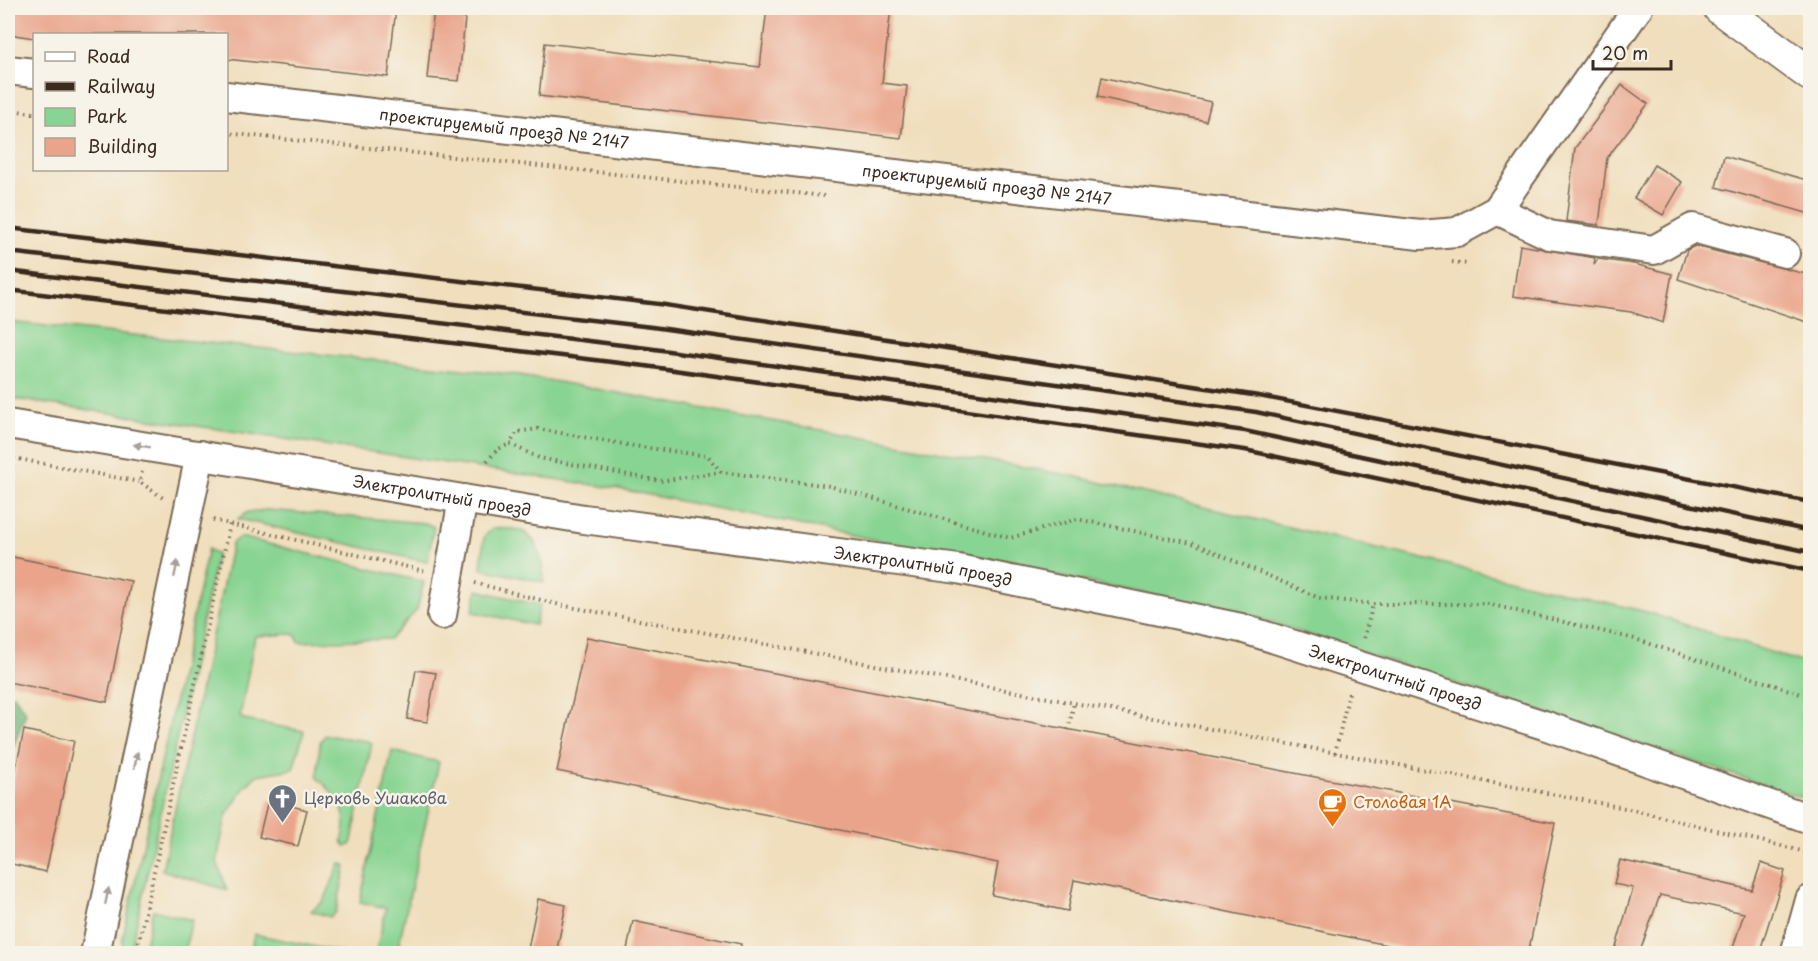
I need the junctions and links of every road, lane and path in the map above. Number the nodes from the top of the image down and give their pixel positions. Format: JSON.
{"nodes":[{"id":1,"x":1638,"y":8,"type":"edge"},
{"id":2,"x":1720,"y":8,"type":"edge"},
{"id":3,"x":8,"y":70,"type":"edge"},
{"id":4,"x":33,"y":73,"type":"edge"},
{"id":5,"x":1810,"y":74,"type":"edge"},
{"id":6,"x":228,"y":96,"type":"edge"},
{"id":7,"x":8,"y":110,"type":"edge"},
{"id":8,"x":33,"y":112,"type":"edge"},
{"id":9,"x":1497,"y":210,"type":"junction"},
{"id":10,"x":1785,"y":253,"type":"dead end"},
{"id":11,"x":8,"y":424,"type":"edge"},
{"id":12,"x":510,"y":444,"type":"junction"},
{"id":13,"x":145,"y":446,"type":"junction"},
{"id":14,"x":200,"y":455,"type":"junction"},
{"id":15,"x":8,"y":457,"type":"edge"},
{"id":16,"x":487,"y":461,"type":"dead end"},
{"id":17,"x":721,"y":472,"type":"junction"},
{"id":18,"x":140,"y":482,"type":"junction"},
{"id":19,"x":463,"y":499,"type":"junction"},
{"id":20,"x":187,"y":514,"type":"junction"},
{"id":21,"x":230,"y":524,"type":"junction"},
{"id":22,"x":448,"y":577,"type":"junction"},
{"id":23,"x":1373,"y":604,"type":"junction"},
{"id":24,"x":442,"y":615,"type":"dead end"},
{"id":25,"x":1362,"y":645,"type":"dead end"},
{"id":26,"x":1350,"y":693,"type":"dead end"},
{"id":27,"x":1810,"y":698,"type":"edge"},
{"id":28,"x":1074,"y":703,"type":"junction"},
{"id":29,"x":1068,"y":730,"type":"dead end"},
{"id":30,"x":1335,"y":753,"type":"junction"},
{"id":31,"x":1810,"y":819,"type":"edge"},
{"id":32,"x":1810,"y":853,"type":"edge"},
{"id":33,"x":1810,"y":900,"type":"edge"},
{"id":34,"x":95,"y":954,"type":"edge"},
{"id":35,"x":136,"y":954,"type":"edge"},
{"id":36,"x":1795,"y":954,"type":"edge"}],
"edges":[{"from":1,"to":9,"type":"street","name":"проектируемый проезд № 2147"},
{"from":2,"to":5,"type":"main road"},
{"from":3,"to":4,"type":"street"},
{"from":6,"to":9,"type":"street","name":"проектируемый проезд № 2147"},
{"from":7,"to":8,"type":"path"},
{"from":9,"to":10,"type":"street"},
{"from":13,"to":11,"type":"street","name":"Электролитный проезд","one_way":true},
{"from":12,"to":16,"type":"path"},
{"from":12,"to":17,"type":"path"},
{"from":12,"to":17,"type":"path"},
{"from":13,"to":14,"type":"street","name":"Электролитный проезд"},
{"from":13,"to":18,"type":"path"},
{"from":14,"to":19,"type":"street","name":"Электролитный проезд"},
{"from":14,"to":20,"type":"street"},
{"from":15,"to":18,"type":"path"},
{"from":17,"to":23,"type":"path"},
{"from":18,"to":20,"type":"path"},
{"from":19,"to":22,"type":"street"},
{"from":19,"to":31,"type":"street","name":"Электролитный проезд"},
{"from":20,"to":21,"type":"path"},
{"from":34,"to":20,"type":"street","one_way":true},
{"from":21,"to":22,"type":"path"},
{"from":21,"to":35,"type":"path"},
{"from":22,"to":24,"type":"street"},
{"from":22,"to":28,"type":"path"},
{"from":23,"to":25,"type":"path"},
{"from":23,"to":27,"type":"path"},
{"from":26,"to":30,"type":"path"},
{"from":28,"to":29,"type":"path"},
{"from":28,"to":30,"type":"path"},
{"from":30,"to":32,"type":"path"},
{"from":33,"to":36,"type":"street"}]}
